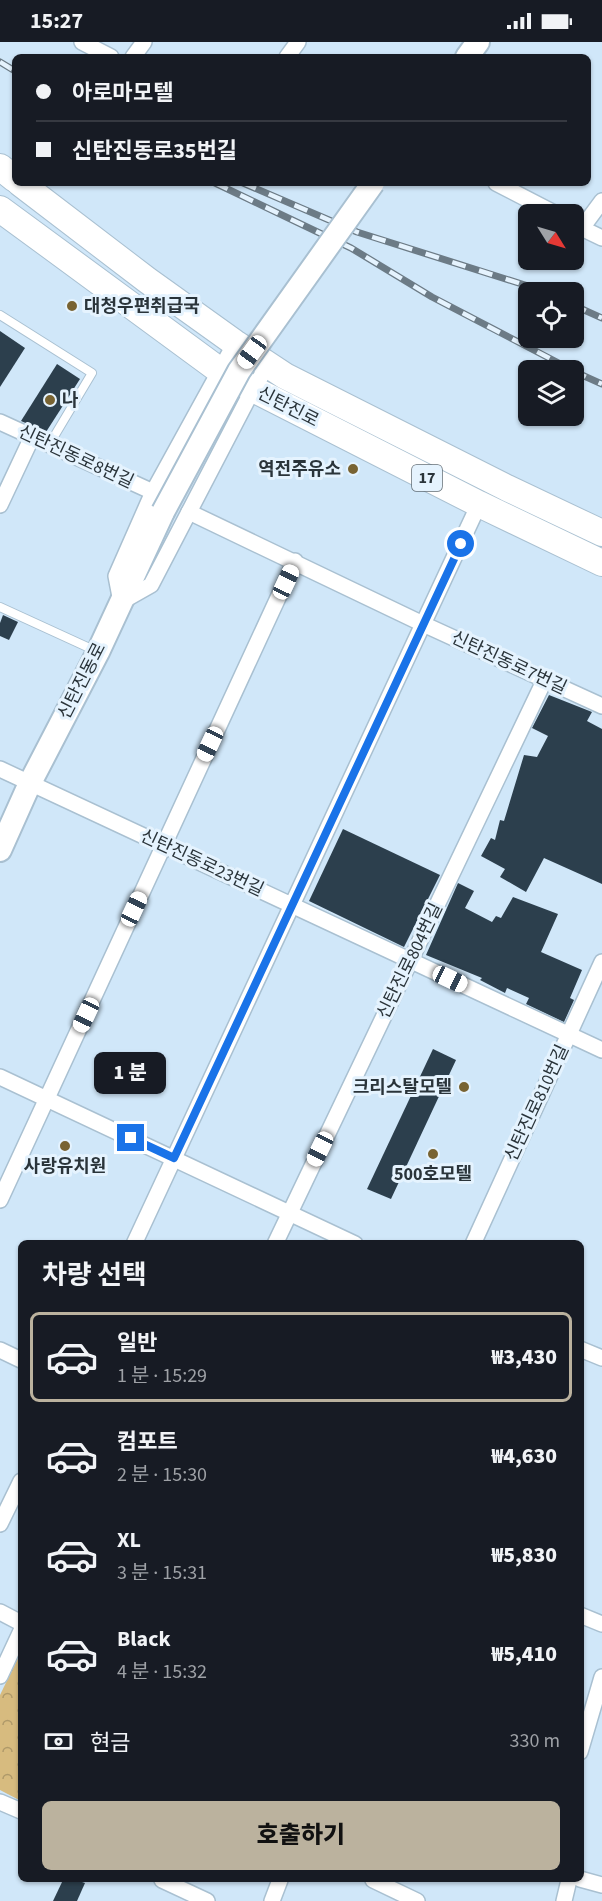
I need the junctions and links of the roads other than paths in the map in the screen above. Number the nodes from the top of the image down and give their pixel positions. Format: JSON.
{"nodes":[{"id":1,"x":82,"y":42,"type":"edge"},
{"id":2,"x":105,"y":54,"type":"edge"},
{"id":3,"x":0,"y":167,"type":"edge"},
{"id":4,"x":12,"y":177,"type":"edge"},
{"id":5,"x":24,"y":186,"type":"edge"},
{"id":6,"x":371,"y":186,"type":"edge"},
{"id":7,"x":502,"y":186,"type":"edge"},
{"id":8,"x":602,"y":201,"type":"edge"},
{"id":9,"x":537,"y":204,"type":"edge"},
{"id":10,"x":2,"y":214,"type":"edge"},
{"id":11,"x":584,"y":219,"type":"edge"},
{"id":12,"x":584,"y":229,"type":"edge"},
{"id":13,"x":602,"y":238,"type":"edge"},
{"id":14,"x":73,"y":263,"type":"junction"},
{"id":15,"x":129,"y":267,"type":"junction"},
{"id":16,"x":0,"y":315,"type":"edge"},
{"id":17,"x":235,"y":343,"type":"junction"},
{"id":18,"x":268,"y":365,"type":"junction"},
{"id":19,"x":219,"y":369,"type":"junction"},
{"id":20,"x":253,"y":389,"type":"junction"},
{"id":21,"x":0,"y":422,"type":"edge"},
{"id":22,"x":32,"y":437,"type":"junction"},
{"id":23,"x":49,"y":445,"type":"junction"},
{"id":24,"x":153,"y":492,"type":"junction"},
{"id":25,"x":479,"y":504,"type":"junction"},
{"id":26,"x":0,"y":505,"type":"edge"},
{"id":27,"x":189,"y":512,"type":"junction"},
{"id":28,"x":602,"y":533,"type":"edge"},
{"id":29,"x":295,"y":561,"type":"junction"},
{"id":30,"x":602,"y":563,"type":"edge"},
{"id":31,"x":121,"y":602,"type":"junction"},
{"id":32,"x":0,"y":607,"type":"edge"},
{"id":33,"x":423,"y":624,"type":"junction"},
{"id":34,"x":98,"y":652,"type":"junction"},
{"id":35,"x":545,"y":679,"type":"junction"},
{"id":36,"x":602,"y":706,"type":"edge"},
{"id":37,"x":0,"y":769,"type":"edge"},
{"id":38,"x":30,"y":783,"type":"junction"},
{"id":39,"x":163,"y":846,"type":"junction"},
{"id":40,"x":0,"y":850,"type":"edge"},
{"id":41,"x":292,"y":904,"type":"junction"},
{"id":42,"x":411,"y":960,"type":"junction"},
{"id":43,"x":602,"y":962,"type":"edge"},
{"id":44,"x":569,"y":1034,"type":"junction"},
{"id":45,"x":602,"y":1050,"type":"edge"},
{"id":46,"x":0,"y":1077,"type":"edge"},
{"id":47,"x":46,"y":1099,"type":"junction"},
{"id":48,"x":174,"y":1158,"type":"junction"},
{"id":49,"x":0,"y":1200,"type":"edge"},
{"id":50,"x":290,"y":1212,"type":"junction"},
{"id":51,"x":136,"y":1240,"type":"edge"},
{"id":52,"x":277,"y":1240,"type":"edge"},
{"id":53,"x":347,"y":1240,"type":"edge"},
{"id":54,"x":475,"y":1240,"type":"edge"},
{"id":55,"x":0,"y":1350,"type":"edge"},
{"id":56,"x":584,"y":1354,"type":"edge"},
{"id":57,"x":602,"y":1358,"type":"edge"},
{"id":58,"x":18,"y":1359,"type":"edge"},
{"id":59,"x":18,"y":1487,"type":"edge"},
{"id":60,"x":0,"y":1524,"type":"edge"},
{"id":61,"x":0,"y":1612,"type":"edge"},
{"id":62,"x":584,"y":1617,"type":"edge"},
{"id":63,"x":18,"y":1621,"type":"edge"},
{"id":64,"x":602,"y":1624,"type":"edge"},
{"id":65,"x":18,"y":1637,"type":"edge"},
{"id":66,"x":0,"y":1676,"type":"edge"},
{"id":67,"x":602,"y":1677,"type":"edge"},
{"id":68,"x":584,"y":1738,"type":"edge"},
{"id":69,"x":0,"y":1802,"type":"edge"},
{"id":70,"x":18,"y":1810,"type":"edge"},
{"id":71,"x":584,"y":1880,"type":"edge"},
{"id":72,"x":166,"y":1882,"type":"edge"},
{"id":73,"x":279,"y":1882,"type":"edge"},
{"id":74,"x":377,"y":1882,"type":"edge"},
{"id":75,"x":569,"y":1882,"type":"edge"},
{"id":76,"x":602,"y":1885,"type":"edge"},
{"id":77,"x":207,"y":1901,"type":"edge"},
{"id":78,"x":272,"y":1901,"type":"edge"},
{"id":79,"x":417,"y":1901,"type":"edge"},
{"id":80,"x":564,"y":1901,"type":"edge"}],
"edges":[{"from":1,"to":2,"type":"street"},
{"from":3,"to":4,"type":"main road"},
{"from":5,"to":15,"type":"main road","name":"신탄진로","number":"17"},
{"from":6,"to":31,"type":"main road","name":"신탄진동로","bridge":true},
{"from":7,"to":9,"type":"street"},
{"from":8,"to":11,"type":"street"},
{"from":10,"to":14,"type":"main road","name":"신탄진로","number":"17"},
{"from":12,"to":13,"type":"street"},
{"from":14,"to":15,"type":"main road"},
{"from":14,"to":19,"type":"main road","name":"신탄진로","number":"17"},
{"from":15,"to":17,"type":"main road","name":"신탄진로","number":"17"},
{"from":16,"to":23,"type":"lane"},
{"from":17,"to":18,"type":"main road","name":"신탄진로","number":"17"},
{"from":17,"to":19,"type":"street"},
{"from":18,"to":20,"type":"street"},
{"from":18,"to":28,"type":"main road","name":"신탄진로","number":"17"},
{"from":19,"to":20,"type":"main road","name":"신탄진로","number":"17"},
{"from":19,"to":24,"type":"street"},
{"from":20,"to":25,"type":"main road","name":"신탄진로","number":"17"},
{"from":20,"to":27,"type":"street"},
{"from":21,"to":22,"type":"street","name":"신탄진동로8번길"},
{"from":22,"to":23,"type":"street","name":"신탄진동로8번길"},
{"from":22,"to":26,"type":"street"},
{"from":23,"to":24,"type":"street","name":"신탄진동로8번길"},
{"from":24,"to":31,"type":"street"},
{"from":25,"to":30,"type":"main road","name":"신탄진로","number":"17"},
{"from":25,"to":33,"type":"street"},
{"from":27,"to":29,"type":"street","name":"신탄진동로7번길"},
{"from":27,"to":31,"type":"street"},
{"from":29,"to":33,"type":"street","name":"신탄진동로7번길"},
{"from":29,"to":39,"type":"street"},
{"from":31,"to":34,"type":"main road","name":"신탄진동로"},
{"from":32,"to":34,"type":"lane"},
{"from":33,"to":35,"type":"street","name":"신탄진동로7번길"},
{"from":33,"to":41,"type":"street"},
{"from":34,"to":38,"type":"main road","name":"신탄진동로"},
{"from":35,"to":36,"type":"street","name":"신탄진동로7번길"},
{"from":35,"to":42,"type":"street","name":"신탄진로804번길"},
{"from":37,"to":38,"type":"street","name":"신탄진동로23번길"},
{"from":38,"to":39,"type":"street","name":"신탄진동로23번길"},
{"from":38,"to":40,"type":"main road","name":"신탄진동로"},
{"from":39,"to":41,"type":"street","name":"신탄진동로23번길"},
{"from":39,"to":47,"type":"street"},
{"from":41,"to":42,"type":"street","name":"신탄진동로23번길"},
{"from":41,"to":48,"type":"street"},
{"from":42,"to":44,"type":"street","name":"신탄진동로23번길"},
{"from":42,"to":50,"type":"street","name":"신탄진로804번길"},
{"from":43,"to":44,"type":"street","name":"신탄진로810번길"},
{"from":44,"to":45,"type":"street","name":"신탄진동로23번길"},
{"from":44,"to":54,"type":"street","name":"신탄진로810번길"},
{"from":46,"to":47,"type":"street"},
{"from":47,"to":48,"type":"street"},
{"from":47,"to":49,"type":"street"},
{"from":48,"to":50,"type":"street"},
{"from":48,"to":51,"type":"street"},
{"from":50,"to":52,"type":"street","name":"신탄진로804번길"},
{"from":50,"to":53,"type":"street"},
{"from":55,"to":58,"type":"street"},
{"from":56,"to":57,"type":"street"},
{"from":59,"to":60,"type":"street"},
{"from":61,"to":63,"type":"street"},
{"from":62,"to":64,"type":"street"},
{"from":65,"to":66,"type":"street"},
{"from":67,"to":68,"type":"street"},
{"from":69,"to":70,"type":"street"},
{"from":71,"to":76,"type":"street"},
{"from":72,"to":77,"type":"street"},
{"from":73,"to":78,"type":"street"},
{"from":74,"to":79,"type":"street"},
{"from":75,"to":80,"type":"street"}]}
